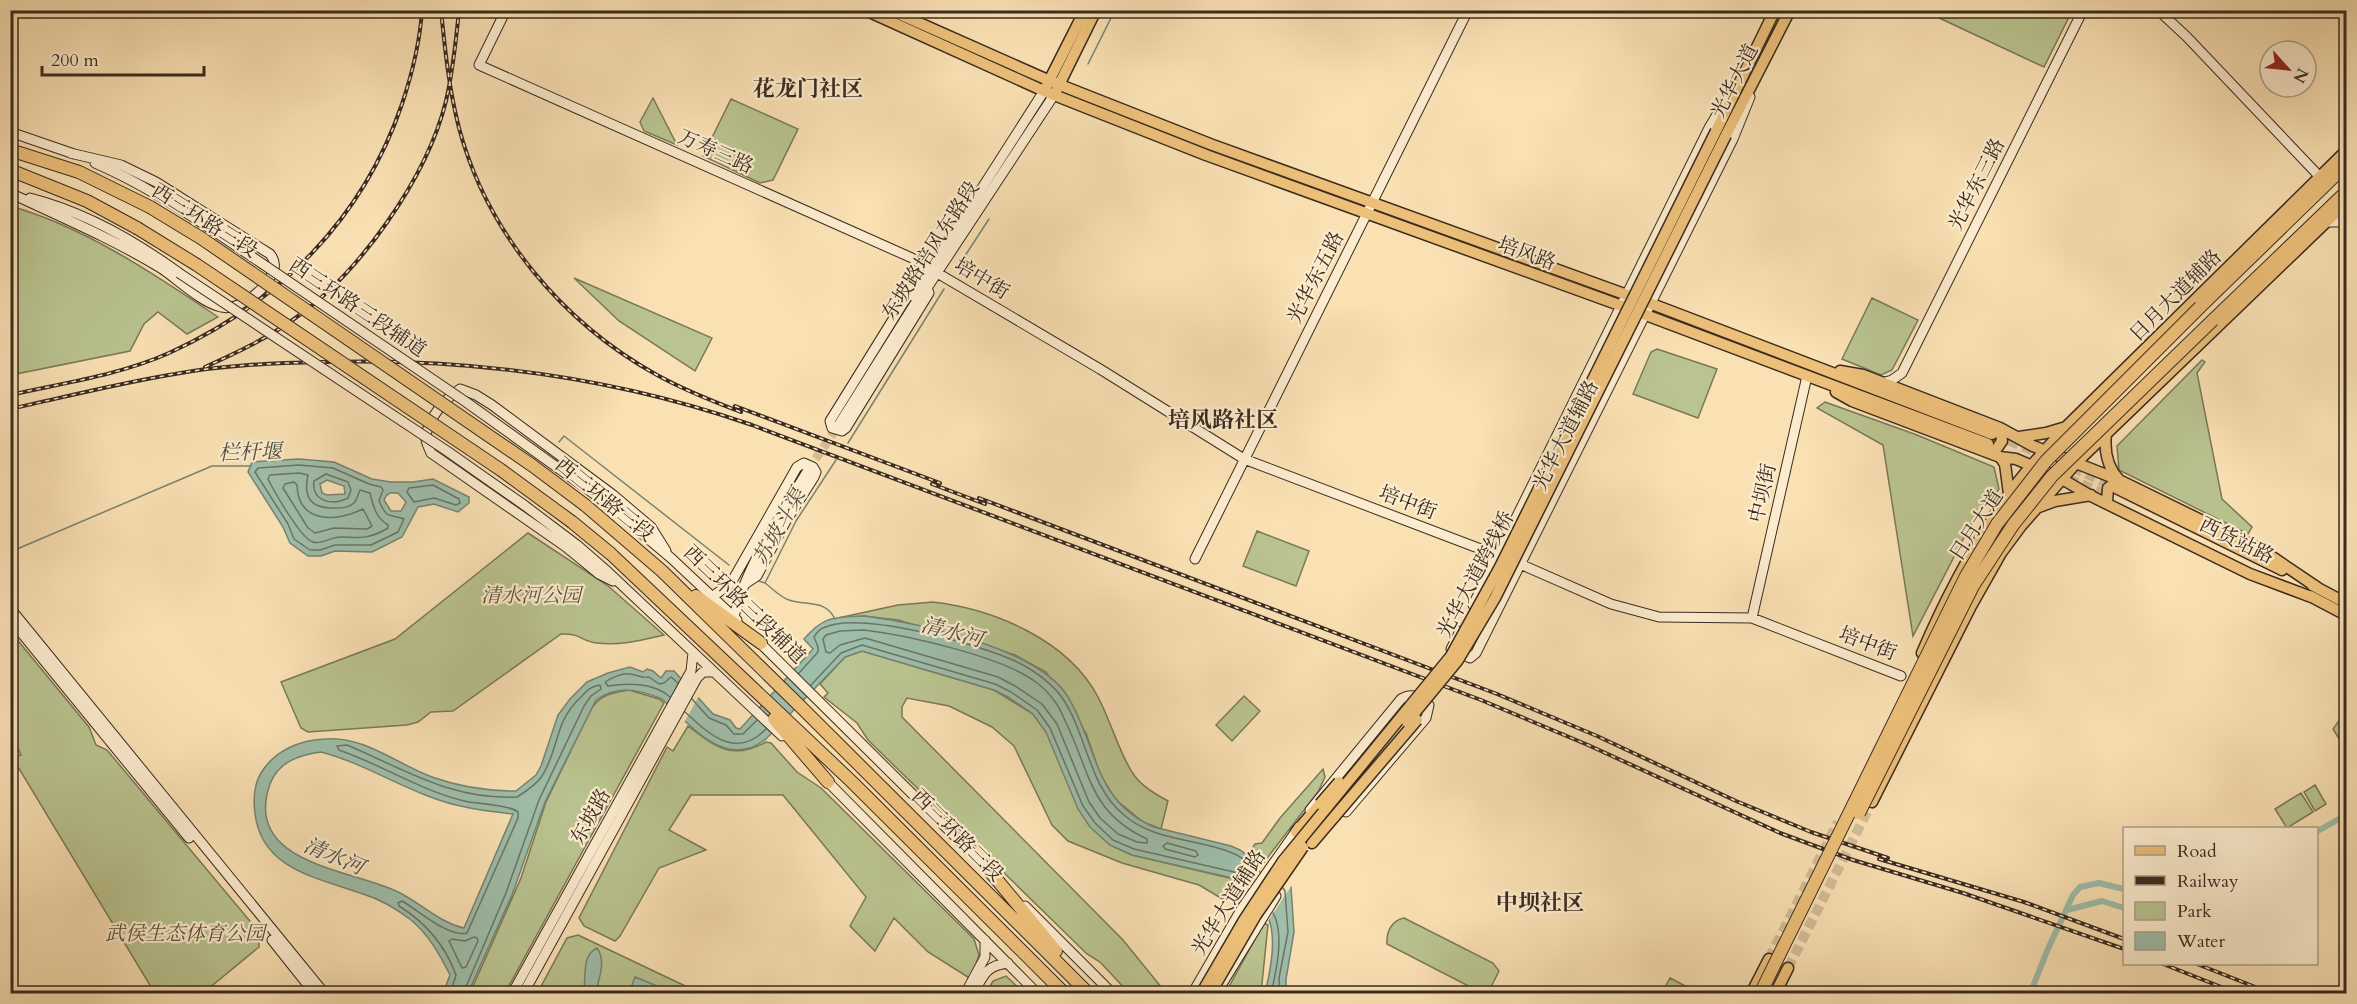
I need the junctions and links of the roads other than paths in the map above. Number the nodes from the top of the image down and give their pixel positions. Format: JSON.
{"nodes":[{"id":1,"x":506,"y":10,"type":"edge"},
{"id":2,"x":865,"y":10,"type":"edge"},
{"id":3,"x":890,"y":10,"type":"edge"},
{"id":4,"x":1085,"y":10,"type":"edge"},
{"id":5,"x":1096,"y":10,"type":"edge"},
{"id":6,"x":1468,"y":10,"type":"edge"},
{"id":7,"x":1774,"y":10,"type":"edge"},
{"id":8,"x":1790,"y":10,"type":"edge"},
{"id":9,"x":2083,"y":10,"type":"edge"},
{"id":10,"x":2158,"y":10,"type":"edge"},
{"id":11,"x":1754,"y":51,"type":"junction"},
{"id":12,"x":1766,"y":58,"type":"junction"},
{"id":13,"x":1052,"y":88,"type":"junction"},
{"id":14,"x":10,"y":132,"type":"edge"},
{"id":15,"x":1721,"y":133,"type":"junction"},
{"id":16,"x":10,"y":150,"type":"edge"},
{"id":17,"x":2346,"y":151,"type":"edge"},
{"id":18,"x":70,"y":153,"type":"junction"},
{"id":19,"x":2346,"y":165,"type":"edge"},
{"id":20,"x":10,"y":170,"type":"edge"},
{"id":21,"x":10,"y":175,"type":"edge"},
{"id":22,"x":2320,"y":177,"type":"junction"},
{"id":23,"x":46,"y":184,"type":"junction"},
{"id":24,"x":2346,"y":192,"type":"edge"},
{"id":25,"x":10,"y":193,"type":"edge"},
{"id":26,"x":1373,"y":202,"type":"junction"},
{"id":27,"x":2346,"y":203,"type":"edge"},
{"id":28,"x":1368,"y":213,"type":"junction"},
{"id":29,"x":2327,"y":222,"type":"junction"},
{"id":30,"x":2346,"y":222,"type":"edge"},
{"id":31,"x":1655,"y":240,"type":"junction"},
{"id":32,"x":1677,"y":253,"type":"junction"},
{"id":33,"x":934,"y":270,"type":"junction"},
{"id":34,"x":925,"y":278,"type":"junction"},
{"id":35,"x":927,"y":288,"type":"junction"},
{"id":36,"x":1628,"y":295,"type":"junction"},
{"id":37,"x":1652,"y":304,"type":"junction"},
{"id":38,"x":1622,"y":306,"type":"junction"},
{"id":39,"x":1646,"y":315,"type":"junction"},
{"id":40,"x":1820,"y":367,"type":"junction"},
{"id":41,"x":1902,"y":373,"type":"junction"},
{"id":42,"x":1812,"y":378,"type":"junction"},
{"id":43,"x":1882,"y":383,"type":"junction"},
{"id":44,"x":1913,"y":395,"type":"junction"},
{"id":45,"x":2066,"y":427,"type":"junction"},
{"id":46,"x":2106,"y":434,"type":"junction"},
{"id":47,"x":2019,"y":437,"type":"junction"},
{"id":48,"x":1994,"y":443,"type":"junction"},
{"id":49,"x":2045,"y":450,"type":"junction"},
{"id":50,"x":1244,"y":459,"type":"junction"},
{"id":51,"x":2077,"y":462,"type":"junction"},
{"id":52,"x":2031,"y":465,"type":"junction"},
{"id":53,"x":2062,"y":479,"type":"junction"},
{"id":54,"x":2114,"y":492,"type":"junction"},
{"id":55,"x":2009,"y":494,"type":"junction"},
{"id":56,"x":2091,"y":495,"type":"junction"},
{"id":57,"x":2036,"y":508,"type":"junction"},
{"id":58,"x":1498,"y":556,"type":"junction"},
{"id":59,"x":671,"y":558,"type":"junction"},
{"id":60,"x":1195,"y":559,"type":"dead end"},
{"id":61,"x":1520,"y":564,"type":"junction"},
{"id":62,"x":662,"y":571,"type":"junction"},
{"id":63,"x":745,"y":584,"type":"junction"},
{"id":64,"x":628,"y":590,"type":"junction"},
{"id":65,"x":2316,"y":593,"type":"junction"},
{"id":66,"x":714,"y":594,"type":"junction"},
{"id":67,"x":2346,"y":603,"type":"edge"},
{"id":68,"x":10,"y":608,"type":"edge"},
{"id":69,"x":2346,"y":615,"type":"edge"},
{"id":70,"x":734,"y":617,"type":"junction"},
{"id":71,"x":1752,"y":618,"type":"junction"},
{"id":72,"x":10,"y":620,"type":"edge"},
{"id":73,"x":1476,"y":630,"type":"junction"},
{"id":74,"x":761,"y":643,"type":"junction"},
{"id":75,"x":693,"y":653,"type":"junction"},
{"id":76,"x":1451,"y":656,"type":"junction"},
{"id":77,"x":714,"y":672,"type":"junction"},
{"id":78,"x":1901,"y":676,"type":"dead end"},
{"id":79,"x":692,"y":677,"type":"junction"},
{"id":80,"x":759,"y":704,"type":"junction"},
{"id":81,"x":669,"y":721,"type":"junction"},
{"id":82,"x":782,"y":727,"type":"junction"},
{"id":83,"x":828,"y":782,"type":"joint"},
{"id":84,"x":1853,"y":792,"type":"dead end"},
{"id":85,"x":1872,"y":802,"type":"tunnel mouth"},
{"id":86,"x":1296,"y":832,"type":"junction"},
{"id":87,"x":1312,"y":843,"type":"junction"},
{"id":88,"x":988,"y":868,"type":"junction"},
{"id":89,"x":985,"y":940,"type":"junction"},
{"id":90,"x":985,"y":957,"type":"junction"},
{"id":91,"x":1769,"y":959,"type":"tunnel mouth"},
{"id":92,"x":1008,"y":963,"type":"junction"},
{"id":93,"x":993,"y":966,"type":"junction"},
{"id":94,"x":1788,"y":968,"type":"tunnel mouth"},
{"id":95,"x":315,"y":993,"type":"edge"},
{"id":96,"x":325,"y":993,"type":"edge"},
{"id":97,"x":512,"y":993,"type":"edge"},
{"id":98,"x":524,"y":993,"type":"edge"},
{"id":99,"x":965,"y":993,"type":"edge"},
{"id":100,"x":973,"y":993,"type":"edge"},
{"id":101,"x":1038,"y":993,"type":"edge"},
{"id":102,"x":1065,"y":993,"type":"edge"},
{"id":103,"x":1090,"y":993,"type":"edge"},
{"id":104,"x":1113,"y":993,"type":"edge"},
{"id":105,"x":1192,"y":993,"type":"edge"},
{"id":106,"x":1201,"y":993,"type":"edge"},
{"id":107,"x":1210,"y":993,"type":"edge"},
{"id":108,"x":1216,"y":993,"type":"edge"},
{"id":109,"x":1751,"y":993,"type":"edge"},
{"id":110,"x":1760,"y":993,"type":"edge"},
{"id":111,"x":1768,"y":993,"type":"edge"},
{"id":112,"x":1775,"y":993,"type":"edge"}],
"edges":[{"from":1,"to":33,"type":"main road","name":"万寿三路"},
{"from":2,"to":13,"type":"main road"},
{"from":3,"to":13,"type":"main road"},
{"from":4,"to":13,"type":"main road"},
{"from":5,"to":13,"type":"main road"},
{"from":6,"to":26,"type":"main road","name":"光华东五路"},
{"from":7,"to":11,"type":"main road","name":"光华大道"},
{"from":8,"to":12,"type":"main road","name":"光华大道"},
{"from":9,"to":41,"type":"main road","name":"光华东三路"},
{"from":10,"to":22,"type":"main road"},
{"from":11,"to":15,"type":"main road","name":"光华大道"},
{"from":11,"to":31,"type":"main road","name":"光华大道辅路"},
{"from":12,"to":15,"type":"main road","name":"光华大道"},
{"from":12,"to":32,"type":"main road","name":"光华大道辅路"},
{"from":13,"to":26,"type":"main road","name":"培风路"},
{"from":13,"to":28,"type":"main road","name":"培风路"},
{"from":13,"to":33,"type":"main road","name":"东坡路培风东路段"},
{"from":14,"to":18,"type":"main road"},
{"from":15,"to":73,"type":"main road","name":"光华大道跨线桥","bridge":true},
{"from":15,"to":76,"type":"main road","name":"光华大道跨线桥","bridge":true},
{"from":16,"to":62,"type":"highway","name":"西三环路三段","bridge":true},
{"from":17,"to":22,"type":"main road","name":"日月大道辅路"},
{"from":18,"to":25,"type":"main road"},
{"from":18,"to":59,"type":"main road","name":"西三环路三段辅道","bridge":true},
{"from":19,"to":110,"type":"highway","name":"日月大道","bridge":true},
{"from":20,"to":23,"type":"highway","name":"西三环路三段"},
{"from":21,"to":23,"type":"highway"},
{"from":22,"to":45,"type":"main road","name":"日月大道辅路"},
{"from":23,"to":80,"type":"highway","name":"西三环路三段","bridge":true},
{"from":24,"to":111,"type":"highway","name":"日月大道","bridge":true},
{"from":25,"to":64,"type":"main road","bridge":true},
{"from":26,"to":28,"type":"main road","name":"光华东五路"},
{"from":26,"to":36,"type":"main road","name":"培风路"},
{"from":27,"to":29,"type":"main road"},
{"from":28,"to":38,"type":"main road","name":"培风路"},
{"from":28,"to":50,"type":"main road","name":"光华东五路"},
{"from":29,"to":30,"type":"main road"},
{"from":29,"to":46,"type":"main road"},
{"from":31,"to":32,"type":"main road"},
{"from":31,"to":36,"type":"main road","name":"光华大道辅路"},
{"from":32,"to":37,"type":"main road","name":"光华大道辅路"},
{"from":33,"to":34,"type":"main road","name":"东坡路培风东路段"},
{"from":33,"to":35,"type":"main road","name":"东坡路培风东路段"},
{"from":33,"to":50,"type":"main road","name":"培中街"},
{"from":34,"to":35,"type":"main road","name":"东坡路培风东路段"},
{"from":34,"to":35,"type":"main road"},
{"from":36,"to":37,"type":"main road","name":"培风路"},
{"from":36,"to":38,"type":"main road","name":"光华大道辅路"},
{"from":37,"to":39,"type":"main road","name":"光华大道辅路"},
{"from":37,"to":40,"type":"main road","name":"培风路"},
{"from":38,"to":39,"type":"main road","name":"培风路"},
{"from":38,"to":58,"type":"main road","name":"光华大道辅路"},
{"from":39,"to":42,"type":"main road","name":"培风路"},
{"from":39,"to":61,"type":"main road","name":"光华大道辅路"},
{"from":40,"to":43,"type":"main road"},
{"from":40,"to":48,"type":"main road","name":"培风路"},
{"from":41,"to":43,"type":"main road"},
{"from":41,"to":44,"type":"main road"},
{"from":42,"to":48,"type":"main road","name":"培风路"},
{"from":42,"to":71,"type":"main road","name":"中坝街"},
{"from":43,"to":44,"type":"main road"},
{"from":44,"to":48,"type":"main road"},
{"from":45,"to":47,"type":"main road"},
{"from":45,"to":49,"type":"main road","name":"日月大道辅路"},
{"from":46,"to":51,"type":"main road"},
{"from":46,"to":54,"type":"main road"},
{"from":47,"to":48,"type":"main road"},
{"from":47,"to":49,"type":"main road"},
{"from":48,"to":52,"type":"main road"},
{"from":48,"to":55,"type":"main road"},
{"from":49,"to":51,"type":"main road"},
{"from":49,"to":52,"type":"main road","name":"日月大道辅路"},
{"from":50,"to":58,"type":"main road","name":"培中街"},
{"from":50,"to":60,"type":"main road","name":"光华东五路"},
{"from":51,"to":53,"type":"main road"},
{"from":51,"to":54,"type":"main road"},
{"from":52,"to":53,"type":"main road"},
{"from":52,"to":55,"type":"main road","name":"日月大道辅路"},
{"from":53,"to":56,"type":"main road"},
{"from":53,"to":57,"type":"main road"},
{"from":54,"to":56,"type":"main road"},
{"from":54,"to":65,"type":"main road"},
{"from":54,"to":65,"type":"main road"},
{"from":55,"to":84,"type":"main road","name":"日月大道辅路"},
{"from":56,"to":57,"type":"main road"},
{"from":57,"to":85,"type":"main road"},
{"from":58,"to":61,"type":"main road","name":"培中街"},
{"from":58,"to":61,"type":"main road","name":"光华大道辅路"},
{"from":59,"to":64,"type":"main road"},
{"from":59,"to":66,"type":"main road","name":"西三环路三段辅道"},
{"from":61,"to":71,"type":"main road","name":"培中街"},
{"from":62,"to":74,"type":"highway"},
{"from":62,"to":103,"type":"highway","name":"西三环路三段"},
{"from":63,"to":66,"type":"main road"},
{"from":63,"to":66,"type":"main road"},
{"from":63,"to":70,"type":"main road"},
{"from":64,"to":75,"type":"main road"},
{"from":65,"to":67,"type":"main road"},
{"from":65,"to":69,"type":"main road"},
{"from":66,"to":70,"type":"main road","name":"西三环路三段辅道"},
{"from":68,"to":96,"type":"main road"},
{"from":70,"to":74,"type":"main road","name":"西三环路三段辅道"},
{"from":71,"to":78,"type":"main road","name":"培中街"},
{"from":72,"to":95,"type":"main road"},
{"from":73,"to":87,"type":"main road","bridge":true},
{"from":73,"to":107,"type":"main road","name":"光华大道跨线桥","bridge":true},
{"from":74,"to":88,"type":"main road","name":"西三环路三段辅道"},
{"from":75,"to":77,"type":"main road"},
{"from":75,"to":79,"type":"main road","name":"东坡路"},
{"from":76,"to":86,"type":"main road","bridge":true},
{"from":76,"to":106,"type":"main road","name":"光华大道跨线桥","bridge":true},
{"from":77,"to":79,"type":"main road"},
{"from":77,"to":80,"type":"main road"},
{"from":79,"to":81,"type":"main road","name":"东坡路"},
{"from":80,"to":82,"type":"highway","name":"西三环路三段"},
{"from":81,"to":97,"type":"main road","name":"东坡路"},
{"from":81,"to":98,"type":"main road","name":"东坡路"},
{"from":82,"to":83,"type":"highway"},
{"from":82,"to":102,"type":"highway","name":"西三环路三段"},
{"from":83,"to":89,"type":"main road"},
{"from":86,"to":87,"type":"main road","name":"光华大道辅路"},
{"from":86,"to":105,"type":"main road","name":"光华大道辅路"},
{"from":87,"to":108,"type":"main road","name":"光华大道辅路"},
{"from":88,"to":103,"type":"highway"},
{"from":88,"to":104,"type":"main road","name":"西三环路三段辅道"},
{"from":89,"to":90,"type":"main road"},
{"from":89,"to":92,"type":"main road"},
{"from":90,"to":93,"type":"main road"},
{"from":90,"to":99,"type":"main road"},
{"from":91,"to":109,"type":"main road"},
{"from":92,"to":93,"type":"main road"},
{"from":92,"to":101,"type":"main road"},
{"from":93,"to":100,"type":"main road"},
{"from":94,"to":112,"type":"main road"}]}
